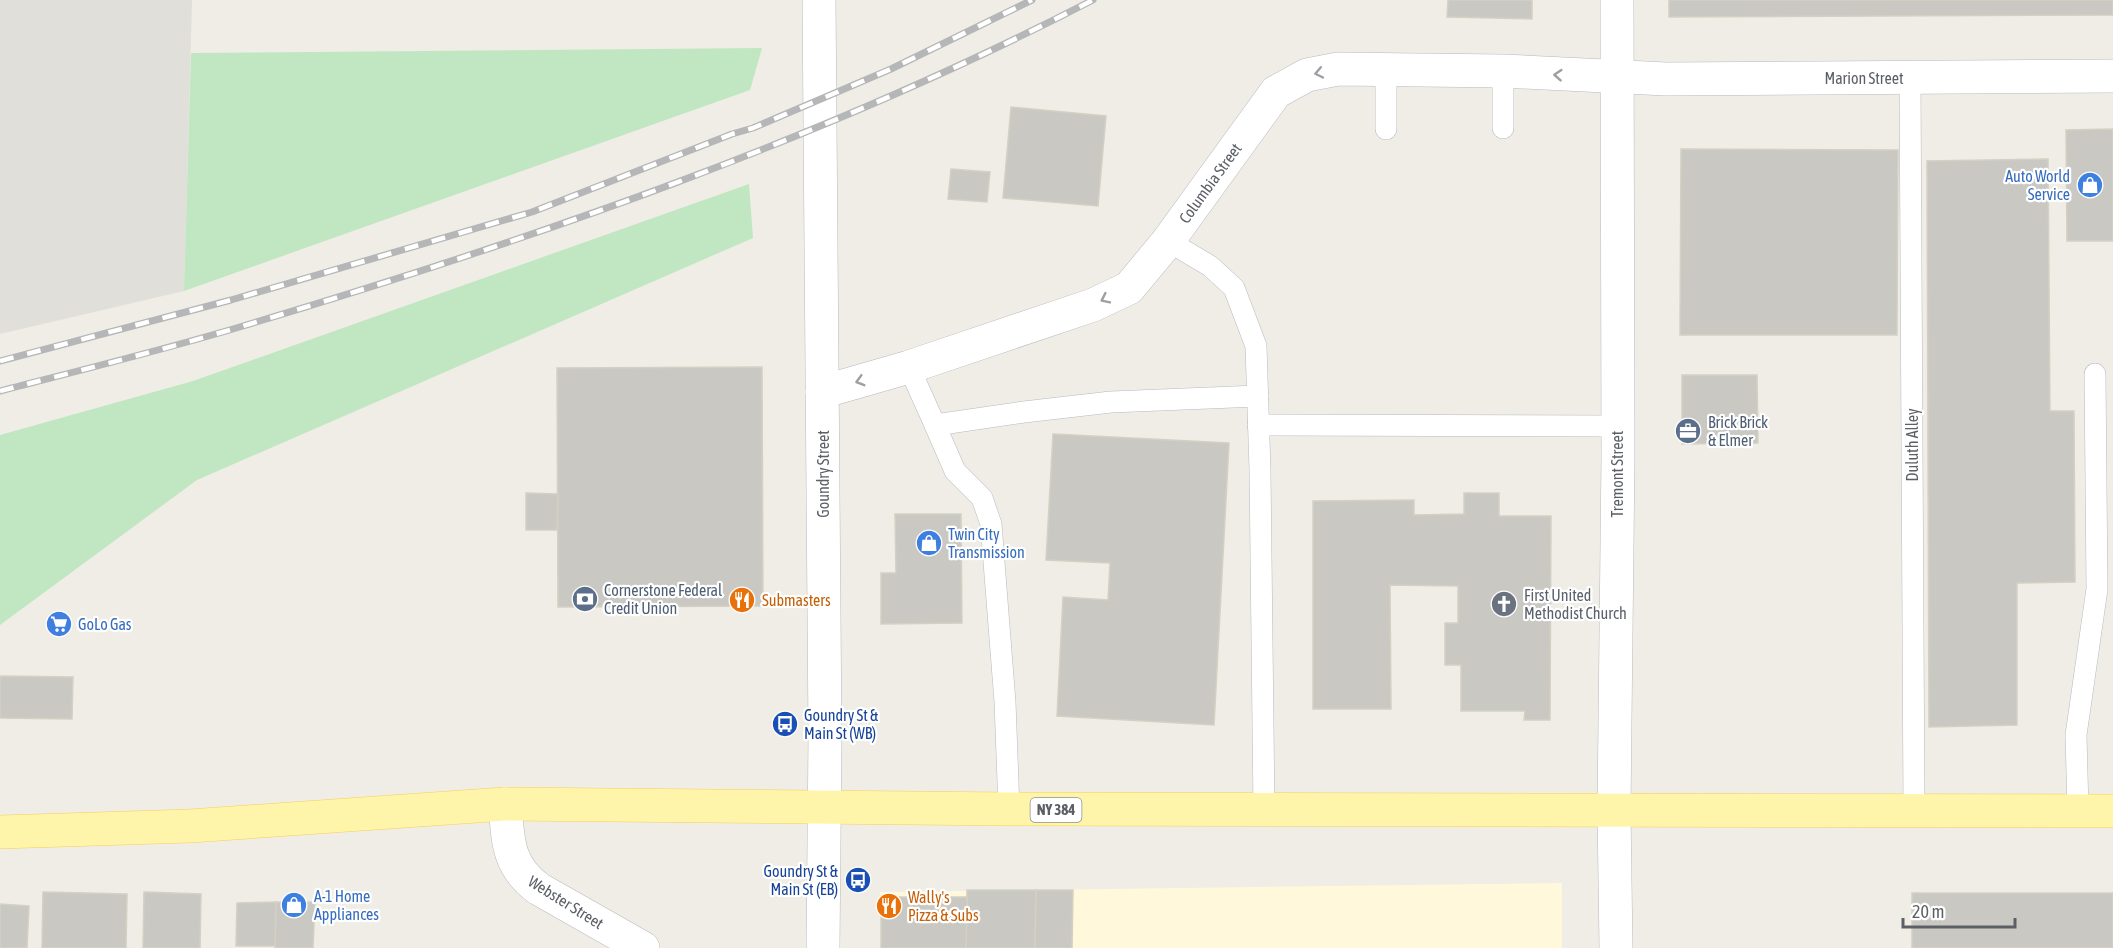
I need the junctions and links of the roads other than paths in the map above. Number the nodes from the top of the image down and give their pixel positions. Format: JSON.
{"nodes":[{"id":1,"x":819,"y":0,"type":"edge"},
{"id":2,"x":1617,"y":0,"type":"edge"},
{"id":3,"x":1386,"y":69,"type":"junction"},
{"id":4,"x":1503,"y":71,"type":"junction"},
{"id":5,"x":2113,"y":76,"type":"edge"},
{"id":6,"x":1616,"y":77,"type":"junction"},
{"id":7,"x":1910,"y":78,"type":"junction"},
{"id":8,"x":1503,"y":128,"type":"dead end"},
{"id":9,"x":1386,"y":129,"type":"dead end"},
{"id":10,"x":1168,"y":241,"type":"junction"},
{"id":11,"x":909,"y":368,"type":"junction"},
{"id":12,"x":2096,"y":374,"type":"dead end"},
{"id":13,"x":822,"y":392,"type":"junction"},
{"id":14,"x":1258,"y":396,"type":"junction"},
{"id":15,"x":935,"y":425,"type":"junction"},
{"id":16,"x":1258,"y":425,"type":"junction"},
{"id":17,"x":1617,"y":426,"type":"junction"},
{"id":18,"x":505,"y":804,"type":"junction"},
{"id":19,"x":824,"y":808,"type":"junction"},
{"id":20,"x":1009,"y":809,"type":"junction"},
{"id":21,"x":1264,"y":810,"type":"junction"},
{"id":22,"x":1614,"y":810,"type":"junction"},
{"id":23,"x":2078,"y":811,"type":"junction"},
{"id":24,"x":2113,"y":811,"type":"edge"},
{"id":25,"x":1914,"y":812,"type":"junction"},
{"id":26,"x":0,"y":832,"type":"edge"},
{"id":27,"x":643,"y":948,"type":"edge"},
{"id":28,"x":823,"y":948,"type":"edge"},
{"id":29,"x":1616,"y":948,"type":"edge"}],
"edges":[{"from":1,"to":13,"type":"street","name":"Goundry Street"},
{"from":2,"to":6,"type":"street","name":"Tremont Street"},
{"from":3,"to":4,"type":"street","name":"Columbia Street"},
{"from":3,"to":9,"type":"lane"},
{"from":3,"to":10,"type":"street","name":"Columbia Street","one_way":true},
{"from":6,"to":4,"type":"street","name":"Columbia Street","one_way":true},
{"from":4,"to":8,"type":"lane"},
{"from":5,"to":7,"type":"street","name":"Marion Street"},
{"from":6,"to":7,"type":"street","name":"Marion Street"},
{"from":6,"to":17,"type":"street","name":"Tremont Street"},
{"from":7,"to":25,"type":"lane","name":"Duluth Alley"},
{"from":10,"to":11,"type":"street","name":"Columbia Street","one_way":true},
{"from":10,"to":14,"type":"lane"},
{"from":11,"to":13,"type":"street","name":"Columbia Street","one_way":true},
{"from":11,"to":15,"type":"lane"},
{"from":12,"to":23,"type":"lane"},
{"from":13,"to":19,"type":"street","name":"Goundry Street"},
{"from":14,"to":15,"type":"lane"},
{"from":14,"to":16,"type":"lane"},
{"from":15,"to":20,"type":"lane"},
{"from":16,"to":17,"type":"lane"},
{"from":16,"to":21,"type":"lane"},
{"from":17,"to":22,"type":"street","name":"Tremont Street"},
{"from":18,"to":19,"type":"main road","number":"NY 384"},
{"from":18,"to":26,"type":"main road","number":"NY 384"},
{"from":18,"to":27,"type":"street","name":"Webster Street"},
{"from":19,"to":20,"type":"main road","number":"NY 384"},
{"from":19,"to":28,"type":"street","name":"Goundry Street"},
{"from":20,"to":21,"type":"main road","number":"NY 384"},
{"from":21,"to":22,"type":"main road","number":"NY 384"},
{"from":22,"to":25,"type":"main road","number":"NY 384"},
{"from":22,"to":29,"type":"street","name":"Tremont Street"},
{"from":23,"to":24,"type":"main road","number":"NY 384"},
{"from":23,"to":25,"type":"main road","number":"NY 384"}]}
